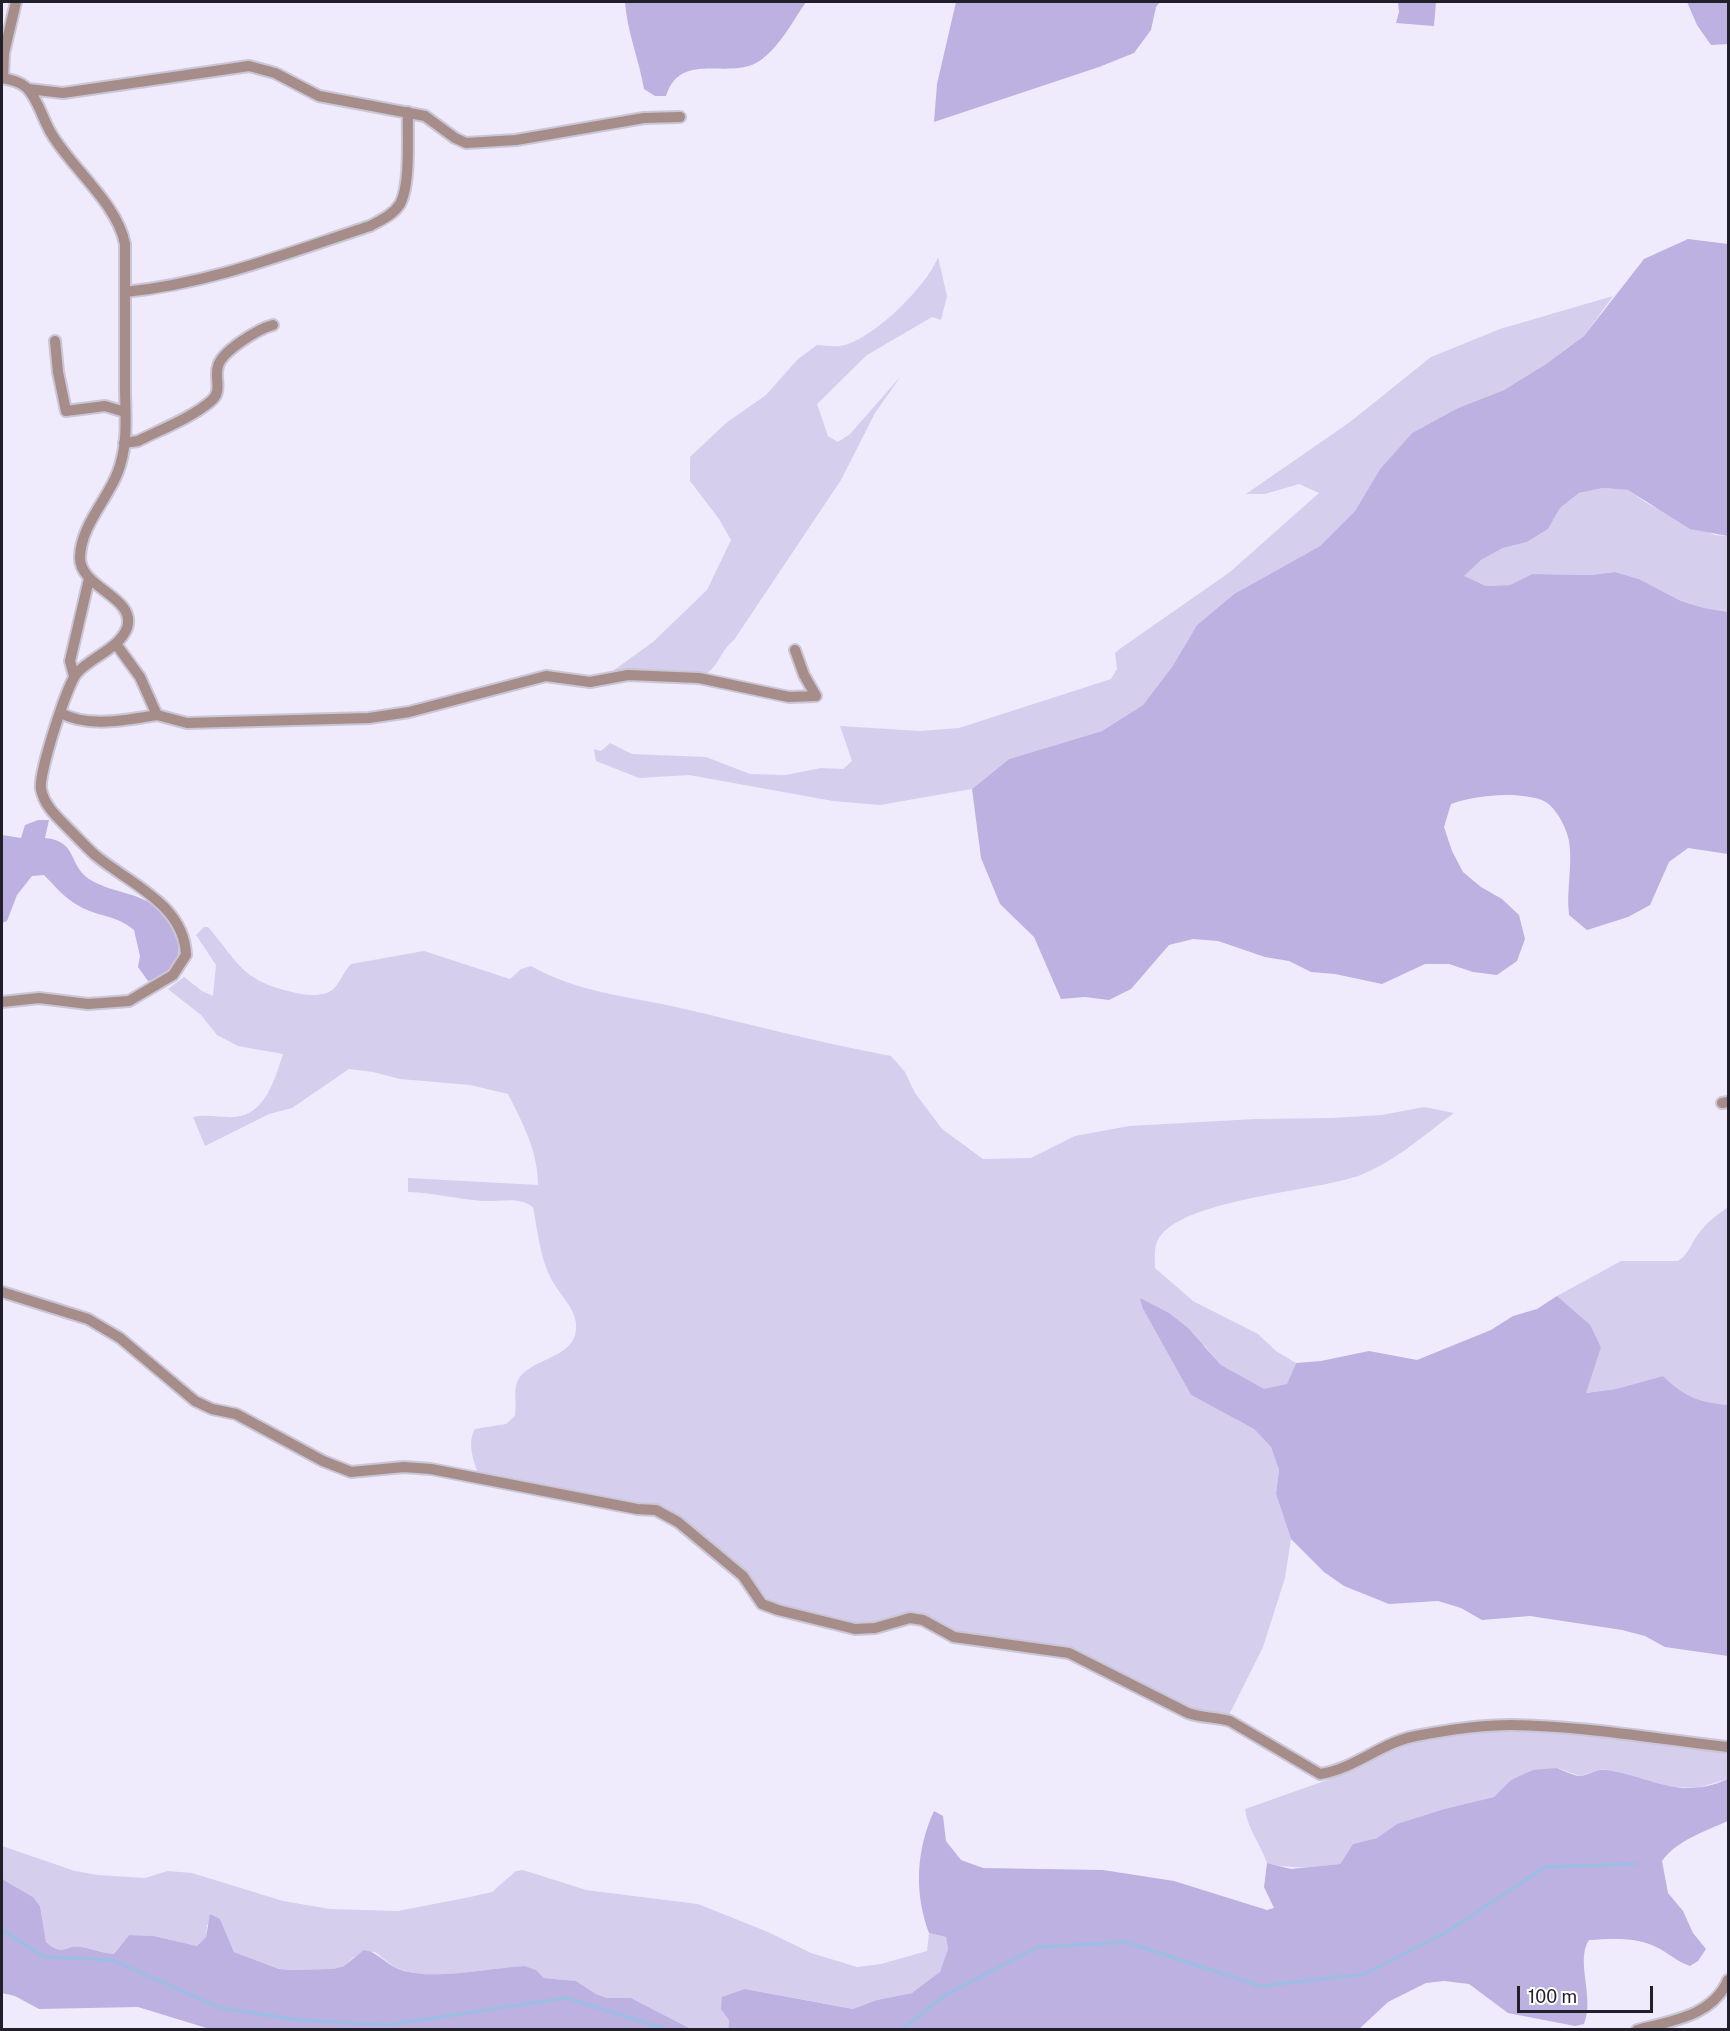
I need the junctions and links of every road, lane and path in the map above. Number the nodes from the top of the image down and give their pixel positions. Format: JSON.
{"nodes":[{"id":1,"x":16,"y":2,"type":"edge"},
{"id":2,"x":2,"y":78,"type":"edge"},
{"id":3,"x":28,"y":89,"type":"junction"},
{"id":4,"x":408,"y":112,"type":"junction"},
{"id":5,"x":680,"y":117,"type":"dead end"},
{"id":6,"x":125,"y":292,"type":"junction"},
{"id":7,"x":273,"y":325,"type":"dead end"},
{"id":8,"x":55,"y":341,"type":"dead end"},
{"id":9,"x":125,"y":412,"type":"junction"},
{"id":10,"x":124,"y":443,"type":"junction"},
{"id":11,"x":89,"y":579,"type":"junction"},
{"id":12,"x":116,"y":644,"type":"junction"},
{"id":13,"x":795,"y":651,"type":"dead end"},
{"id":14,"x":74,"y":676,"type":"junction"},
{"id":15,"x":61,"y":713,"type":"junction"},
{"id":16,"x":156,"y":715,"type":"junction"},
{"id":17,"x":2,"y":1002,"type":"edge"},
{"id":18,"x":2,"y":1292,"type":"edge"},
{"id":19,"x":1728,"y":1747,"type":"edge"},
{"id":20,"x":1728,"y":1980,"type":"edge"},
{"id":21,"x":1637,"y":2030,"type":"edge"}],
"edges":[{"from":1,"to":2,"type":"street"},
{"from":2,"to":3,"type":"street"},
{"from":3,"to":4,"type":"street"},
{"from":3,"to":6,"type":"street"},
{"from":4,"to":5,"type":"street"},
{"from":4,"to":6,"type":"street"},
{"from":6,"to":9,"type":"street"},
{"from":7,"to":10,"type":"street"},
{"from":8,"to":9,"type":"street"},
{"from":9,"to":10,"type":"street"},
{"from":10,"to":11,"type":"street"},
{"from":11,"to":12,"type":"street"},
{"from":11,"to":14,"type":"street"},
{"from":12,"to":14,"type":"street"},
{"from":12,"to":16,"type":"street"},
{"from":13,"to":16,"type":"street"},
{"from":14,"to":15,"type":"street"},
{"from":15,"to":16,"type":"street"},
{"from":15,"to":17,"type":"street"},
{"from":18,"to":19,"type":"street"},
{"from":20,"to":21,"type":"street"}]}
